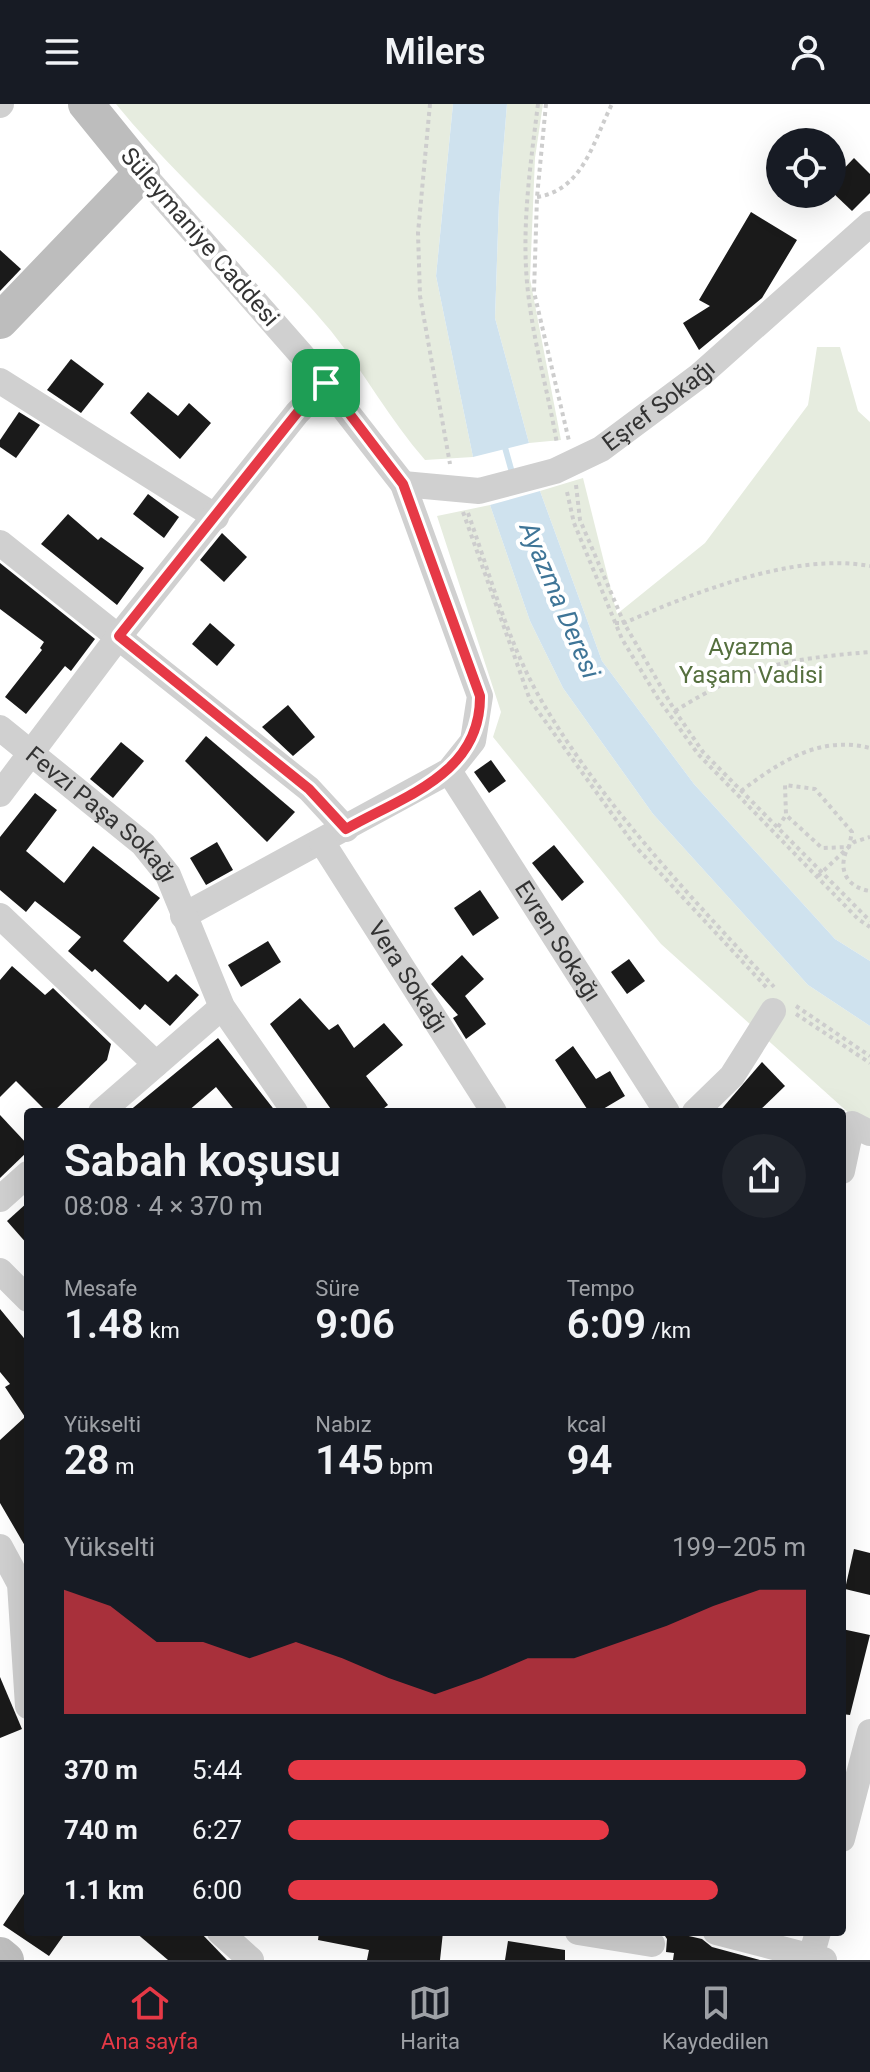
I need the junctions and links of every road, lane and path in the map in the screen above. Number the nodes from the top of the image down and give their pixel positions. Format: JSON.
{"nodes":[{"id":1,"x":86,"y":104,"type":"edge"},
{"id":2,"x":430,"y":104,"type":"edge"},
{"id":3,"x":538,"y":104,"type":"edge"},
{"id":4,"x":546,"y":104,"type":"edge"},
{"id":5,"x":612,"y":104,"type":"edge"},
{"id":6,"x":142,"y":173,"type":"junction"},
{"id":7,"x":537,"y":197,"type":"junction"},
{"id":8,"x":870,"y":224,"type":"edge"},
{"id":9,"x":0,"y":321,"type":"edge"},
{"id":10,"x":0,"y":381,"type":"edge"},
{"id":11,"x":326,"y":383,"type":"junction"},
{"id":12,"x":564,"y":468,"type":"junction"},
{"id":13,"x":403,"y":484,"type":"junction"},
{"id":14,"x":465,"y":491,"type":"junction"},
{"id":15,"x":216,"y":517,"type":"junction"},
{"id":16,"x":0,"y":543,"type":"edge"},
{"id":17,"x":870,"y":566,"type":"edge"},
{"id":18,"x":615,"y":623,"type":"junction"},
{"id":19,"x":624,"y":623,"type":"junction"},
{"id":20,"x":119,"y":636,"type":"junction"},
{"id":21,"x":870,"y":652,"type":"edge"},
{"id":22,"x":675,"y":711,"type":"junction"},
{"id":23,"x":671,"y":716,"type":"junction"},
{"id":24,"x":0,"y":728,"type":"edge"},
{"id":25,"x":870,"y":748,"type":"edge"},
{"id":26,"x":32,"y":754,"type":"junction"},
{"id":27,"x":449,"y":771,"type":"junction"},
{"id":28,"x":0,"y":794,"type":"edge"},
{"id":29,"x":740,"y":794,"type":"junction"},
{"id":30,"x":786,"y":815,"type":"junction"},
{"id":31,"x":346,"y":829,"type":"junction"},
{"id":32,"x":775,"y":829,"type":"junction"},
{"id":33,"x":870,"y":837,"type":"edge"},
{"id":34,"x":322,"y":842,"type":"junction"},
{"id":35,"x":849,"y":847,"type":"junction"},
{"id":36,"x":824,"y":871,"type":"junction"},
{"id":37,"x":818,"y":876,"type":"junction"},
{"id":38,"x":870,"y":891,"type":"edge"},
{"id":39,"x":0,"y":916,"type":"edge"},
{"id":40,"x":183,"y":916,"type":"junction"},
{"id":41,"x":870,"y":921,"type":"edge"},
{"id":42,"x":870,"y":927,"type":"edge"},
{"id":43,"x":778,"y":1000,"type":"junction"},
{"id":44,"x":222,"y":1007,"type":"junction"},
{"id":45,"x":870,"y":1056,"type":"edge"},
{"id":46,"x":870,"y":1063,"type":"edge"},
{"id":47,"x":156,"y":1064,"type":"junction"},
{"id":48,"x":106,"y":1108,"type":"edge"},
{"id":49,"x":292,"y":1108,"type":"edge"},
{"id":50,"x":491,"y":1108,"type":"edge"},
{"id":51,"x":664,"y":1108,"type":"edge"},
{"id":52,"x":699,"y":1108,"type":"edge"},
{"id":53,"x":870,"y":1133,"type":"edge"},
{"id":54,"x":846,"y":1152,"type":"edge"},
{"id":55,"x":24,"y":1178,"type":"edge"},
{"id":56,"x":0,"y":1199,"type":"edge"},
{"id":57,"x":0,"y":1271,"type":"edge"},
{"id":58,"x":24,"y":1295,"type":"edge"},
{"id":59,"x":0,"y":1547,"type":"edge"},
{"id":60,"x":16,"y":1587,"type":"edge"},
{"id":61,"x":24,"y":1666,"type":"edge"},
{"id":62,"x":870,"y":1732,"type":"edge"},
{"id":63,"x":846,"y":1824,"type":"edge"},
{"id":64,"x":224,"y":1936,"type":"edge"},
{"id":65,"x":600,"y":1936,"type":"edge"},
{"id":66,"x":736,"y":1936,"type":"edge"},
{"id":67,"x":651,"y":1945,"type":"edge"},
{"id":68,"x":816,"y":1952,"type":"edge"},
{"id":69,"x":0,"y":1955,"type":"edge"},
{"id":70,"x":6,"y":1960,"type":"edge"},
{"id":71,"x":251,"y":1960,"type":"edge"}],
"edges":[{"from":1,"to":6,"type":"street","name":"Süleymaniye Caddesi"},
{"from":2,"to":14,"type":"path"},
{"from":3,"to":12,"type":"path"},
{"from":4,"to":7,"type":"path"},
{"from":5,"to":7,"type":"path"},
{"from":6,"to":9,"type":"street"},
{"from":6,"to":11,"type":"street","name":"Süleymaniye Caddesi"},
{"from":7,"to":12,"type":"path"},
{"from":8,"to":12,"type":"street","name":"Eşref Sokağı"},
{"from":10,"to":15,"type":"street"},
{"from":11,"to":13,"type":"street","name":"Süleymaniye Caddesi"},
{"from":11,"to":15,"type":"street"},
{"from":12,"to":14,"type":"street","name":"Eşref Sokağı"},
{"from":12,"to":18,"type":"path"},
{"from":12,"to":19,"type":"path"},
{"from":13,"to":14,"type":"street","name":"Eşref Sokağı"},
{"from":13,"to":27,"type":"street","name":"Süleymaniye Caddesi"},
{"from":14,"to":43,"type":"path"},
{"from":14,"to":43,"type":"path"},
{"from":15,"to":20,"type":"street"},
{"from":16,"to":20,"type":"street"},
{"from":17,"to":19,"type":"path"},
{"from":18,"to":19,"type":"path"},
{"from":18,"to":23,"type":"path"},
{"from":19,"to":22,"type":"path"},
{"from":20,"to":26,"type":"street"},
{"from":20,"to":31,"type":"street"},
{"from":21,"to":22,"type":"path"},
{"from":22,"to":23,"type":"path"},
{"from":22,"to":29,"type":"path"},
{"from":23,"to":29,"type":"path"},
{"from":24,"to":26,"type":"street","name":"Fevzi Paşa Sokağı"},
{"from":25,"to":29,"type":"path"},
{"from":26,"to":28,"type":"street"},
{"from":26,"to":40,"type":"street","name":"Fevzi Paşa Sokağı"},
{"from":27,"to":31,"type":"street"},
{"from":27,"to":51,"type":"street","name":"Evren Sokağı"},
{"from":29,"to":32,"type":"path"},
{"from":30,"to":32,"type":"path"},
{"from":30,"to":35,"type":"path"},
{"from":30,"to":35,"type":"path"},
{"from":31,"to":34,"type":"street"},
{"from":32,"to":36,"type":"path"},
{"from":32,"to":37,"type":"path"},
{"from":33,"to":35,"type":"path"},
{"from":34,"to":40,"type":"street"},
{"from":34,"to":50,"type":"street","name":"Vera Sokağı"},
{"from":35,"to":36,"type":"path"},
{"from":35,"to":38,"type":"path"},
{"from":36,"to":37,"type":"path"},
{"from":36,"to":41,"type":"path"},
{"from":37,"to":42,"type":"path"},
{"from":39,"to":47,"type":"street"},
{"from":40,"to":44,"type":"street","name":"Fevzi Paşa Sokağı"},
{"from":43,"to":45,"type":"path"},
{"from":43,"to":46,"type":"path"},
{"from":43,"to":52,"type":"street"},
{"from":44,"to":47,"type":"street"},
{"from":44,"to":49,"type":"street","name":"Fevzi Paşa Sokağı"},
{"from":47,"to":48,"type":"street"},
{"from":53,"to":54,"type":"street"},
{"from":55,"to":56,"type":"street"},
{"from":57,"to":58,"type":"street"},
{"from":59,"to":60,"type":"street"},
{"from":60,"to":61,"type":"street"},
{"from":62,"to":63,"type":"street"},
{"from":64,"to":71,"type":"street"},
{"from":65,"to":67,"type":"street"},
{"from":66,"to":68,"type":"street"},
{"from":69,"to":70,"type":"street"}]}
